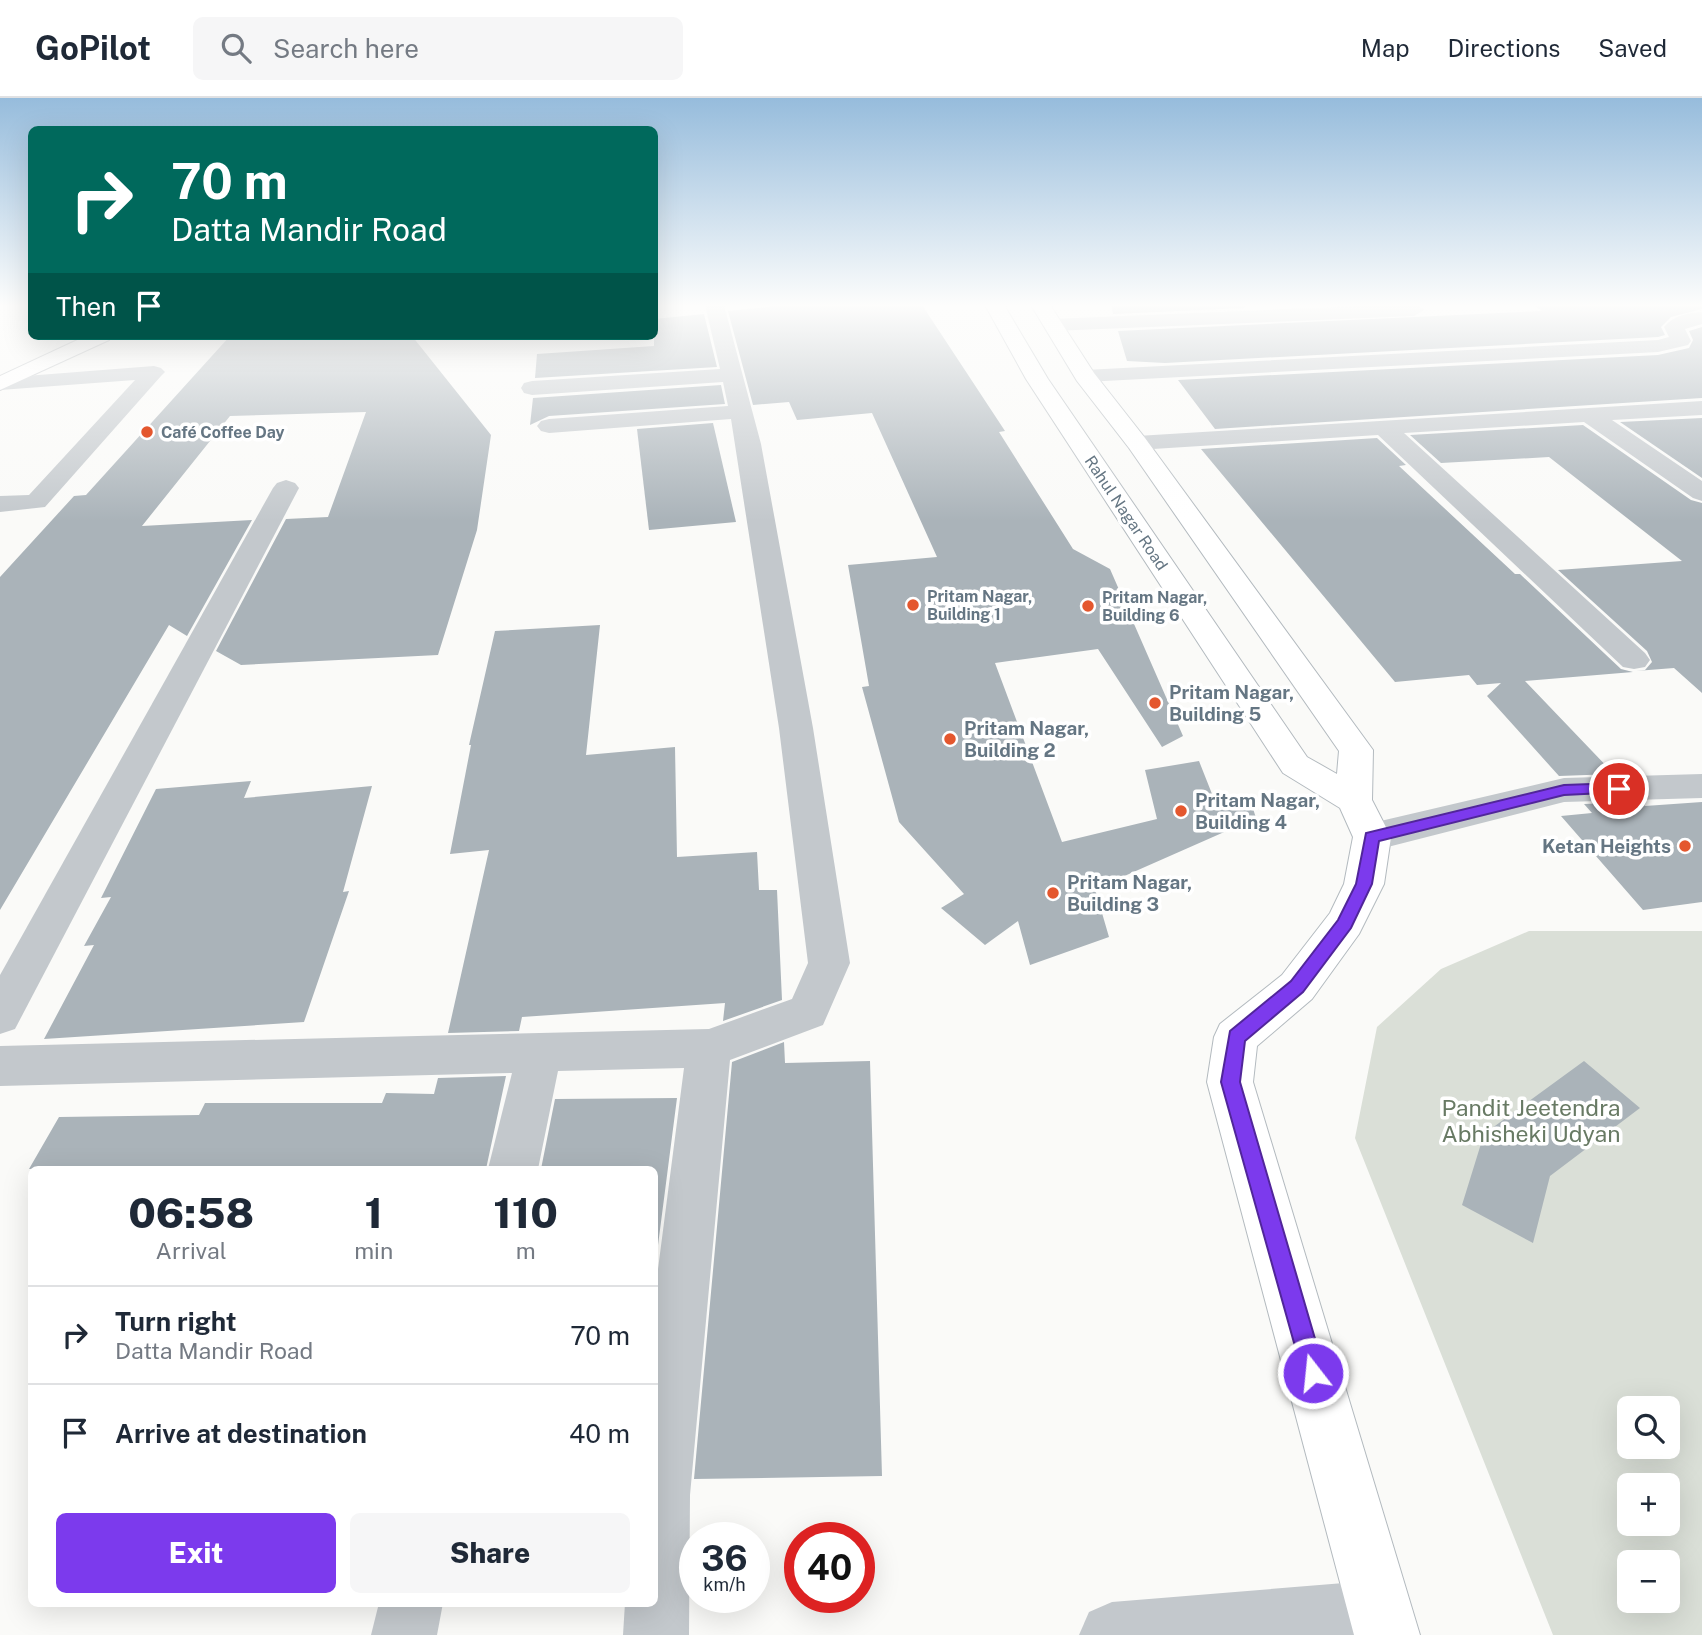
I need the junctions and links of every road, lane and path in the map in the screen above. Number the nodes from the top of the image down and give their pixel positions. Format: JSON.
{"nodes":[{"id":1,"x":1085,"y":376,"type":"edge"},
{"id":2,"x":93,"y":377,"type":"edge"},
{"id":3,"x":150,"y":377,"type":"edge"},
{"id":4,"x":705,"y":377,"type":"edge"},
{"id":5,"x":731,"y":377,"type":"edge"},
{"id":6,"x":1036,"y":377,"type":"edge"},
{"id":7,"x":0,"y":384,"type":"edge"},
{"id":8,"x":532,"y":388,"type":"dead end"},
{"id":9,"x":1702,"y":408,"type":"edge"},
{"id":10,"x":740,"y":412,"type":"junction"},
{"id":11,"x":1588,"y":415,"type":"junction"},
{"id":12,"x":549,"y":426,"type":"dead end"},
{"id":13,"x":1384,"y":428,"type":"junction"},
{"id":14,"x":1136,"y":443,"type":"junction"},
{"id":15,"x":286,"y":488,"type":"dead end"},
{"id":16,"x":1702,"y":493,"type":"edge"},
{"id":17,"x":0,"y":504,"type":"edge"},
{"id":18,"x":1634,"y":660,"type":"dead end"},
{"id":19,"x":1702,"y":786,"type":"edge"},
{"id":20,"x":1363,"y":818,"type":"junction"},
{"id":21,"x":0,"y":1016,"type":"edge"},
{"id":22,"x":709,"y":1048,"type":"junction"},
{"id":23,"x":540,"y":1052,"type":"junction"},
{"id":24,"x":0,"y":1066,"type":"edge"},
{"id":25,"x":514,"y":1166,"type":"edge"},
{"id":26,"x":658,"y":1565,"type":"edge"},
{"id":27,"x":410,"y":1607,"type":"edge"},
{"id":28,"x":657,"y":1607,"type":"edge"},
{"id":29,"x":1384,"y":1624,"type":"edge"},
{"id":30,"x":404,"y":1635,"type":"edge"},
{"id":31,"x":656,"y":1635,"type":"edge"},
{"id":32,"x":1112,"y":1635,"type":"edge"}],
"edges":[{"from":1,"to":14,"type":"street"},
{"from":2,"to":7,"type":"street"},
{"from":3,"to":17,"type":"street"},
{"from":4,"to":8,"type":"street"},
{"from":5,"to":10,"type":"street"},
{"from":6,"to":20,"type":"street","name":"Rahul Nagar Road"},
{"from":9,"to":11,"type":"street"},
{"from":10,"to":12,"type":"street"},
{"from":10,"to":22,"type":"street"},
{"from":11,"to":13,"type":"street"},
{"from":11,"to":16,"type":"street"},
{"from":13,"to":14,"type":"street"},
{"from":13,"to":18,"type":"street"},
{"from":14,"to":20,"type":"street"},
{"from":15,"to":21,"type":"street"},
{"from":19,"to":20,"type":"street"},
{"from":20,"to":29,"type":"street"},
{"from":22,"to":23,"type":"street"},
{"from":22,"to":26,"type":"street"},
{"from":23,"to":24,"type":"street"},
{"from":23,"to":25,"type":"street"},
{"from":27,"to":30,"type":"street"},
{"from":28,"to":31,"type":"street"},
{"from":29,"to":32,"type":"street"}]}
